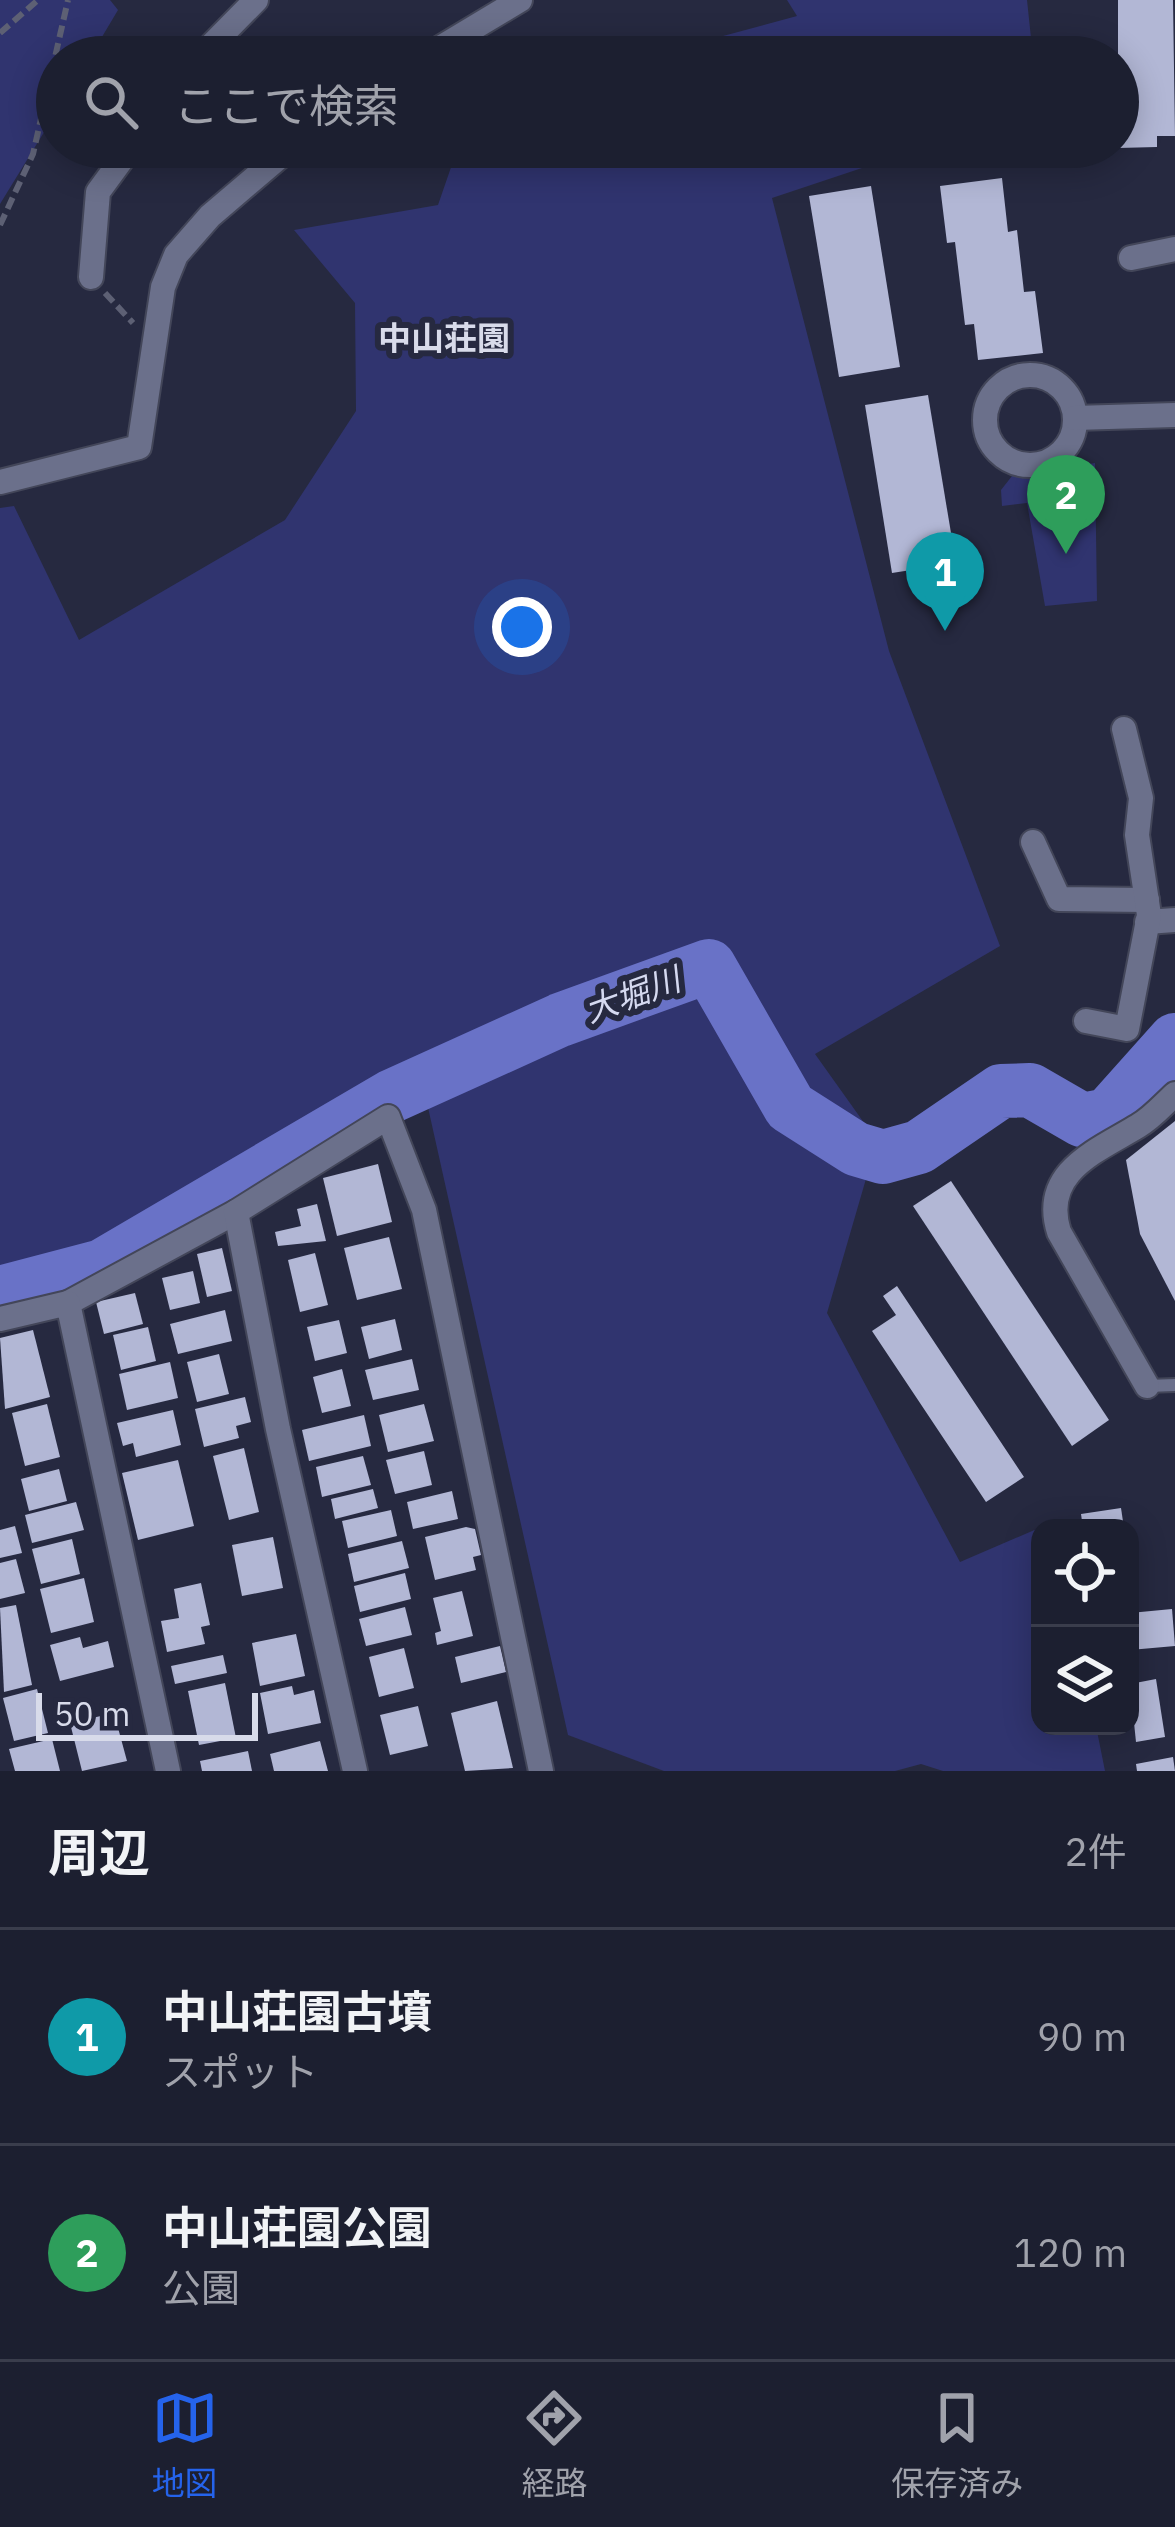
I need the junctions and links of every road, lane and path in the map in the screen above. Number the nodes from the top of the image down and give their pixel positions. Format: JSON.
{"nodes":[{"id":1,"x":38,"y":0,"type":"edge"},
{"id":2,"x":68,"y":0,"type":"edge"},
{"id":3,"x":256,"y":0,"type":"edge"},
{"id":4,"x":520,"y":0,"type":"edge"},
{"id":5,"x":0,"y":33,"type":"edge"},
{"id":6,"x":60,"y":36,"type":"edge"},
{"id":7,"x":221,"y":36,"type":"edge"},
{"id":8,"x":460,"y":36,"type":"edge"},
{"id":9,"x":36,"y":141,"type":"edge"},
{"id":10,"x":116,"y":168,"type":"edge"},
{"id":11,"x":266,"y":168,"type":"edge"},
{"id":12,"x":0,"y":225,"type":"edge"},
{"id":13,"x":1175,"y":249,"type":"edge"},
{"id":14,"x":1131,"y":258,"type":"dead end"},
{"id":15,"x":91,"y":277,"type":"joint"},
{"id":16,"x":159,"y":341,"type":"junction"},
{"id":17,"x":1175,"y":415,"type":"edge"},
{"id":18,"x":1075,"y":418,"type":"dead end"},
{"id":19,"x":0,"y":482,"type":"edge"},
{"id":20,"x":1124,"y":729,"type":"dead end"},
{"id":21,"x":1033,"y":842,"type":"dead end"},
{"id":22,"x":1147,"y":911,"type":"junction"},
{"id":23,"x":1175,"y":920,"type":"edge"},
{"id":24,"x":1086,"y":1021,"type":"dead end"},
{"id":25,"x":1175,"y":1094,"type":"edge"},
{"id":26,"x":236,"y":1212,"type":"junction"},
{"id":27,"x":68,"y":1303,"type":"junction"},
{"id":28,"x":0,"y":1319,"type":"edge"},
{"id":29,"x":1175,"y":1385,"type":"edge"},
{"id":30,"x":1147,"y":1386,"type":"joint"},
{"id":31,"x":168,"y":1771,"type":"edge"},
{"id":32,"x":356,"y":1771,"type":"edge"},
{"id":33,"x":541,"y":1771,"type":"edge"}],
"edges":[{"from":1,"to":5,"type":"path"},
{"from":2,"to":6,"type":"path"},
{"from":3,"to":7,"type":"street"},
{"from":4,"to":8,"type":"street"},
{"from":9,"to":12,"type":"path"},
{"from":10,"to":15,"type":"street"},
{"from":11,"to":16,"type":"street"},
{"from":13,"to":14,"type":"street"},
{"from":15,"to":16,"type":"path"},
{"from":16,"to":19,"type":"street"},
{"from":17,"to":18,"type":"street"},
{"from":20,"to":22,"type":"street"},
{"from":21,"to":22,"type":"street"},
{"from":22,"to":23,"type":"street"},
{"from":22,"to":24,"type":"street"},
{"from":25,"to":30,"type":"street"},
{"from":26,"to":27,"type":"street"},
{"from":26,"to":32,"type":"street"},
{"from":26,"to":33,"type":"street"},
{"from":27,"to":28,"type":"street"},
{"from":27,"to":31,"type":"street"},
{"from":29,"to":30,"type":"lane"}]}
